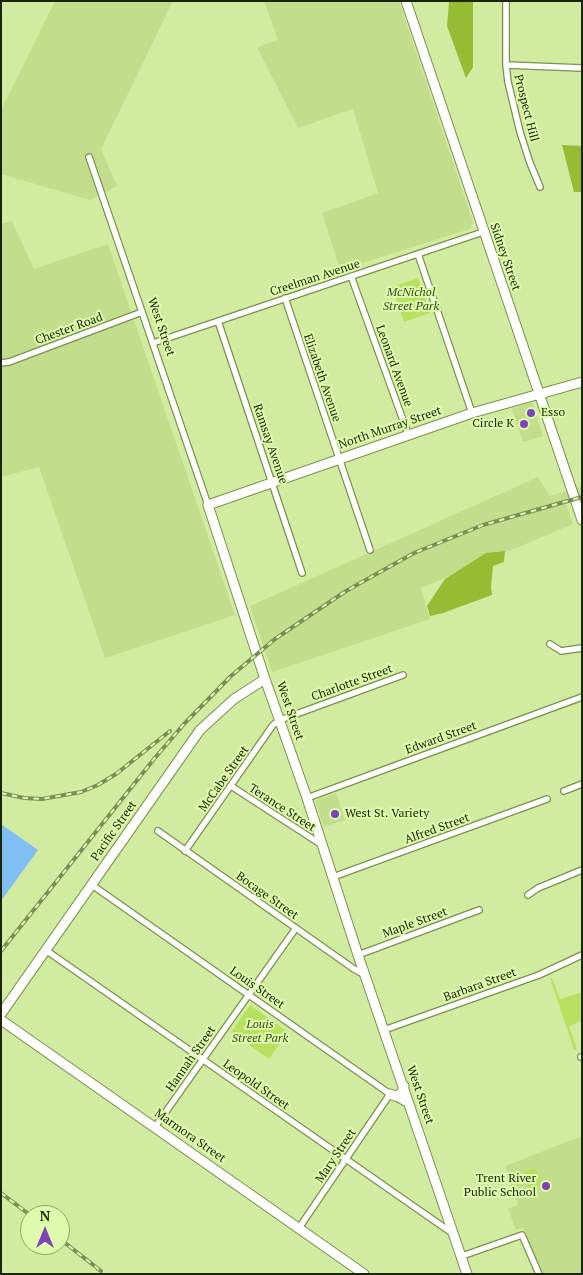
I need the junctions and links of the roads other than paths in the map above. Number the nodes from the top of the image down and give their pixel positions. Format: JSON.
{"nodes":[{"id":1,"x":406,"y":1,"type":"edge"},
{"id":2,"x":506,"y":1,"type":"edge"},
{"id":3,"x":506,"y":65,"type":"junction"},
{"id":4,"x":582,"y":68,"type":"edge"},
{"id":5,"x":89,"y":156,"type":"dead end"},
{"id":6,"x":540,"y":187,"type":"dead end"},
{"id":7,"x":483,"y":232,"type":"junction"},
{"id":8,"x":418,"y":254,"type":"junction"},
{"id":9,"x":351,"y":276,"type":"junction"},
{"id":10,"x":284,"y":298,"type":"junction"},
{"id":11,"x":142,"y":312,"type":"junction"},
{"id":12,"x":218,"y":321,"type":"junction"},
{"id":13,"x":153,"y":343,"type":"junction"},
{"id":14,"x":1,"y":363,"type":"edge"},
{"id":15,"x":582,"y":382,"type":"edge"},
{"id":16,"x":540,"y":394,"type":"junction"},
{"id":17,"x":472,"y":413,"type":"junction"},
{"id":18,"x":408,"y":434,"type":"junction"},
{"id":19,"x":339,"y":459,"type":"junction"},
{"id":20,"x":272,"y":482,"type":"junction"},
{"id":21,"x":208,"y":505,"type":"junction"},
{"id":22,"x":582,"y":520,"type":"edge"},
{"id":23,"x":370,"y":550,"type":"dead end"},
{"id":24,"x":302,"y":573,"type":"dead end"},
{"id":25,"x":550,"y":644,"type":"dead end"},
{"id":26,"x":582,"y":648,"type":"edge"},
{"id":27,"x":403,"y":675,"type":"dead end"},
{"id":28,"x":265,"y":679,"type":"junction"},
{"id":29,"x":582,"y":697,"type":"edge"},
{"id":30,"x":280,"y":720,"type":"junction"},
{"id":31,"x":582,"y":784,"type":"edge"},
{"id":32,"x":231,"y":786,"type":"junction"},
{"id":33,"x":564,"y":791,"type":"dead end"},
{"id":34,"x":307,"y":798,"type":"junction"},
{"id":35,"x":547,"y":799,"type":"dead end"},
{"id":36,"x":158,"y":832,"type":"dead end"},
{"id":37,"x":322,"y":846,"type":"junction"},
{"id":38,"x":186,"y":851,"type":"junction"},
{"id":39,"x":582,"y":870,"type":"edge"},
{"id":40,"x":333,"y":877,"type":"junction"},
{"id":41,"x":92,"y":885,"type":"junction"},
{"id":42,"x":528,"y":895,"type":"dead end"},
{"id":43,"x":479,"y":910,"type":"dead end"},
{"id":44,"x":296,"y":928,"type":"junction"},
{"id":45,"x":47,"y":951,"type":"junction"},
{"id":46,"x":358,"y":955,"type":"junction"},
{"id":47,"x":582,"y":955,"type":"edge"},
{"id":48,"x":365,"y":975,"type":"junction"},
{"id":49,"x":249,"y":994,"type":"junction"},
{"id":50,"x":1,"y":1014,"type":"edge"},
{"id":51,"x":1,"y":1020,"type":"edge"},
{"id":52,"x":384,"y":1030,"type":"junction"},
{"id":53,"x":203,"y":1060,"type":"junction"},
{"id":54,"x":404,"y":1086,"type":"junction"},
{"id":55,"x":390,"y":1094,"type":"junction"},
{"id":56,"x":411,"y":1106,"type":"junction"},
{"id":57,"x":155,"y":1127,"type":"junction"},
{"id":58,"x":346,"y":1159,"type":"junction"},
{"id":59,"x":299,"y":1228,"type":"junction"},
{"id":60,"x":454,"y":1235,"type":"junction"},
{"id":61,"x":462,"y":1256,"type":"junction"},
{"id":62,"x":364,"y":1274,"type":"edge"},
{"id":63,"x":467,"y":1274,"type":"edge"},
{"id":64,"x":539,"y":1274,"type":"edge"}],
"edges":[{"from":1,"to":7,"type":"street","name":"Sidney Street"},
{"from":2,"to":3,"type":"street","name":"Prospect Hill"},
{"from":3,"to":4,"type":"street"},
{"from":3,"to":6,"type":"street","name":"Prospect Hill"},
{"from":5,"to":11,"type":"street","name":"West Street"},
{"from":7,"to":8,"type":"street","name":"Creelman Avenue"},
{"from":7,"to":16,"type":"street","name":"Sidney Street"},
{"from":8,"to":9,"type":"street","name":"Creelman Avenue"},
{"from":8,"to":17,"type":"street"},
{"from":9,"to":10,"type":"street","name":"Creelman Avenue"},
{"from":9,"to":18,"type":"street","name":"Leonard Avenue"},
{"from":10,"to":12,"type":"street","name":"Creelman Avenue"},
{"from":10,"to":19,"type":"street","name":"Elizabeth Avenue"},
{"from":11,"to":13,"type":"street","name":"West Street"},
{"from":11,"to":14,"type":"street","name":"Chester Road"},
{"from":12,"to":13,"type":"street","name":"Creelman Avenue"},
{"from":12,"to":20,"type":"street","name":"Ramsay Avenue"},
{"from":13,"to":21,"type":"street","name":"West Street"},
{"from":15,"to":16,"type":"street","name":"North Murray Street"},
{"from":16,"to":17,"type":"street","name":"North Murray Street"},
{"from":16,"to":22,"type":"street","name":"Sidney Street"},
{"from":17,"to":18,"type":"street","name":"North Murray Street"},
{"from":18,"to":19,"type":"street","name":"North Murray Street"},
{"from":19,"to":20,"type":"street","name":"North Murray Street"},
{"from":19,"to":23,"type":"street","name":"Elizabeth Avenue"},
{"from":20,"to":21,"type":"street","name":"North Murray Street"},
{"from":20,"to":24,"type":"street","name":"Ramsay Avenue"},
{"from":21,"to":28,"type":"street","name":"West Street"},
{"from":25,"to":26,"type":"street"},
{"from":27,"to":30,"type":"street","name":"Charlotte Street"},
{"from":28,"to":30,"type":"street","name":"West Street"},
{"from":28,"to":41,"type":"street","name":"Pacific Street"},
{"from":29,"to":34,"type":"street","name":"Edward Street"},
{"from":30,"to":32,"type":"street","name":"McCabe Street"},
{"from":30,"to":34,"type":"street","name":"West Street"},
{"from":31,"to":33,"type":"street"},
{"from":32,"to":37,"type":"street","name":"Terance Street"},
{"from":32,"to":38,"type":"street","name":"McCabe Street"},
{"from":34,"to":37,"type":"street","name":"West Street"},
{"from":35,"to":40,"type":"street","name":"Alfred Street"},
{"from":36,"to":38,"type":"street","name":"Bocage Street"},
{"from":37,"to":40,"type":"street","name":"West Street"},
{"from":38,"to":44,"type":"street","name":"Bocage Street"},
{"from":39,"to":42,"type":"street"},
{"from":40,"to":46,"type":"street","name":"West Street"},
{"from":41,"to":45,"type":"street","name":"Pacific Street"},
{"from":41,"to":49,"type":"street","name":"Louis Street"},
{"from":43,"to":46,"type":"street","name":"Maple Street"},
{"from":44,"to":48,"type":"street","name":"Bocage Street"},
{"from":44,"to":49,"type":"street","name":"Hannah Street"},
{"from":45,"to":50,"type":"street","name":"Pacific Street"},
{"from":45,"to":53,"type":"street","name":"Leopold Street"},
{"from":46,"to":48,"type":"street","name":"West Street"},
{"from":47,"to":52,"type":"street","name":"Barbara Street"},
{"from":48,"to":52,"type":"street","name":"West Street"},
{"from":49,"to":53,"type":"street","name":"Hannah Street"},
{"from":49,"to":55,"type":"street","name":"Louis Street"},
{"from":51,"to":57,"type":"street","name":"Marmora Street"},
{"from":52,"to":54,"type":"street","name":"West Street"},
{"from":53,"to":57,"type":"street","name":"Hannah Street"},
{"from":53,"to":58,"type":"street","name":"Leopold Street"},
{"from":54,"to":55,"type":"street"},
{"from":54,"to":56,"type":"street","name":"West Street"},
{"from":55,"to":56,"type":"street","name":"Louis Street"},
{"from":55,"to":58,"type":"street","name":"Mary Street"},
{"from":56,"to":60,"type":"street","name":"West Street"},
{"from":57,"to":59,"type":"street","name":"Marmora Street"},
{"from":58,"to":59,"type":"street","name":"Mary Street"},
{"from":58,"to":60,"type":"street","name":"Leopold Street"},
{"from":59,"to":62,"type":"street","name":"Marmora Street"},
{"from":60,"to":61,"type":"street","name":"West Street"},
{"from":61,"to":63,"type":"street","name":"West Street"},
{"from":61,"to":64,"type":"street"}]}
